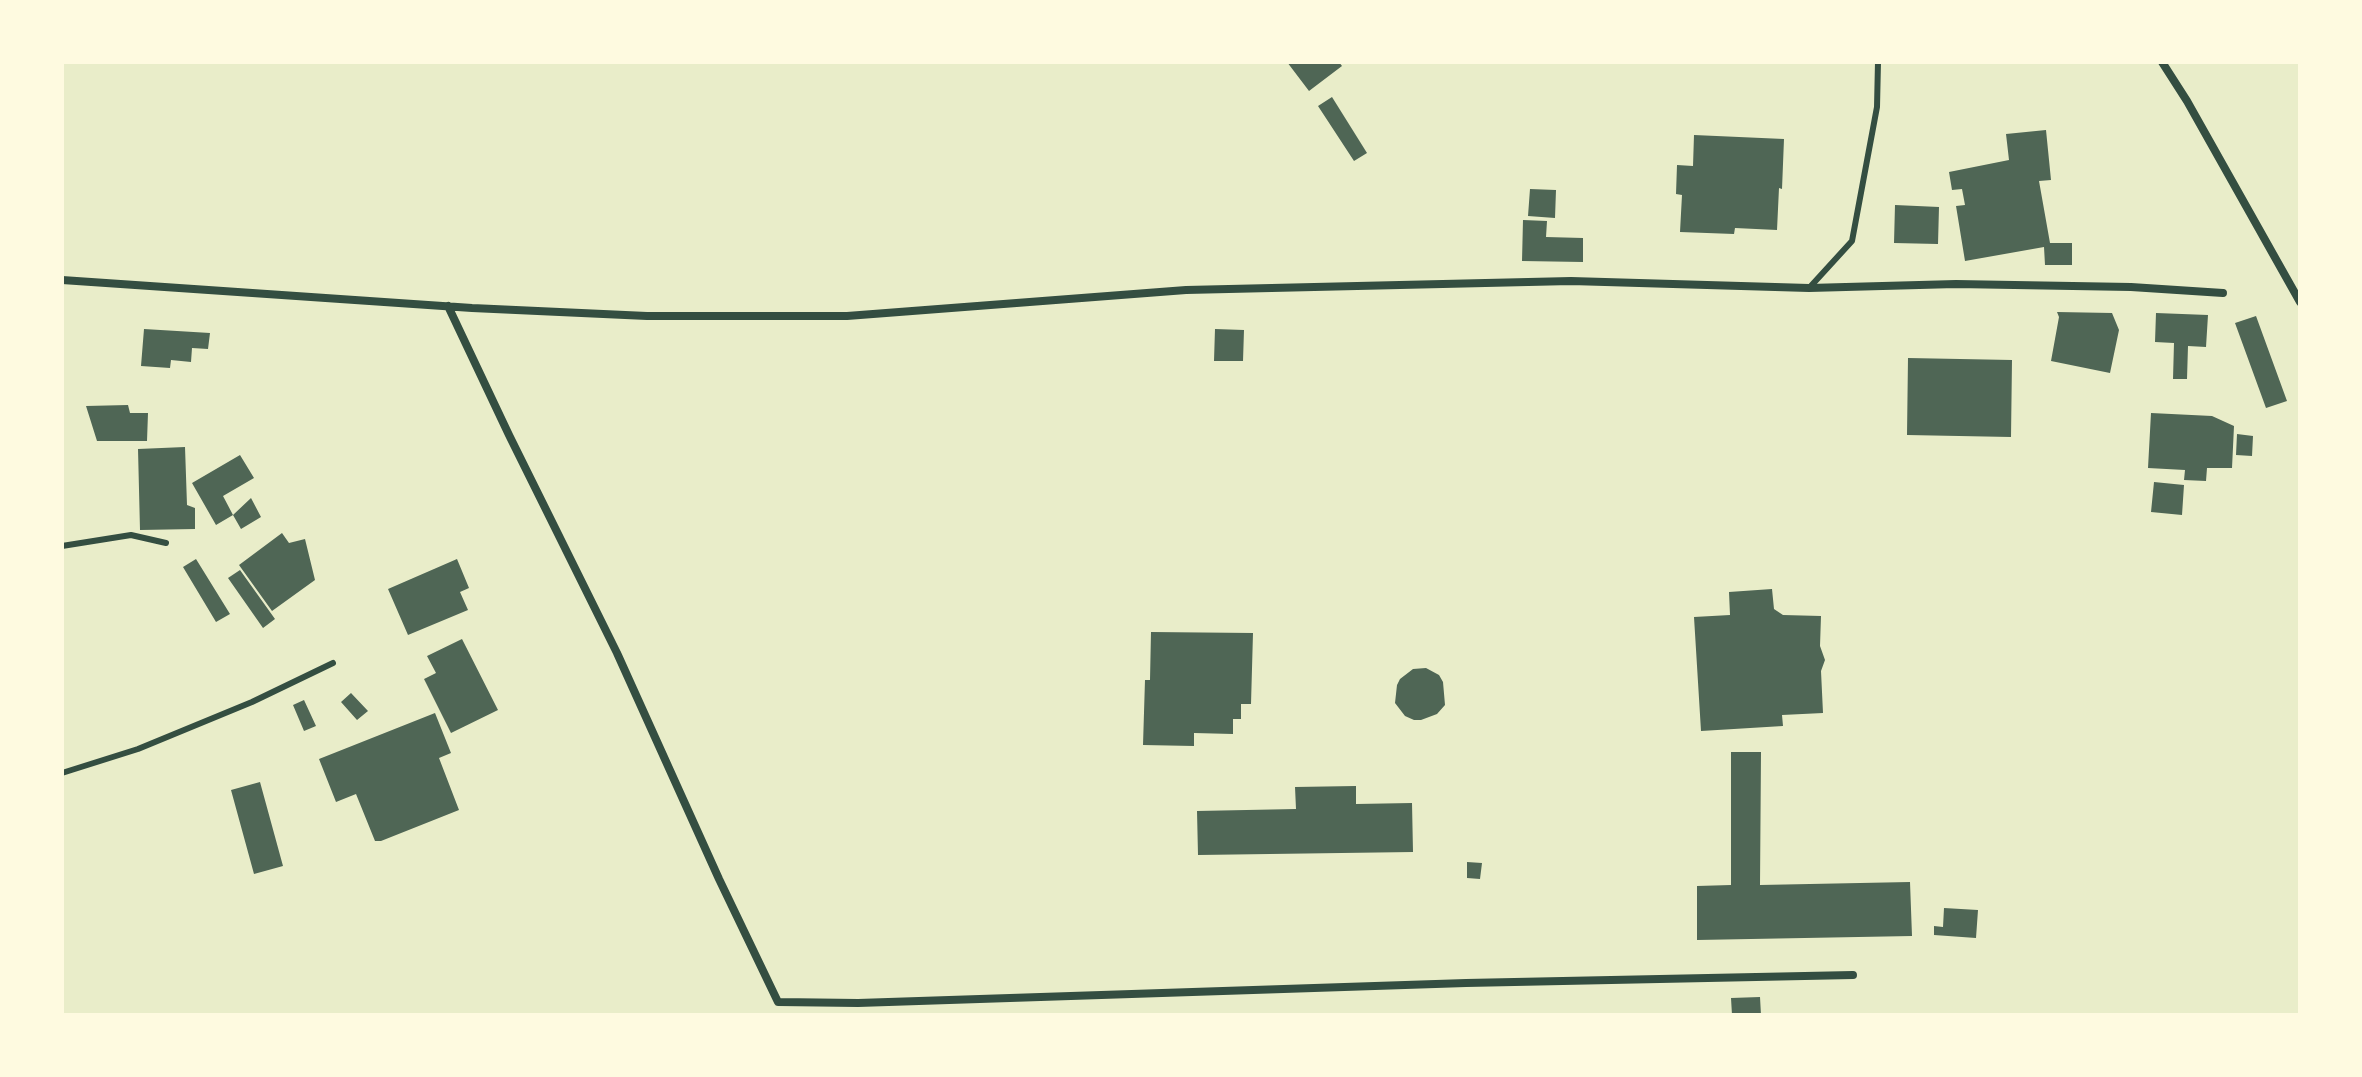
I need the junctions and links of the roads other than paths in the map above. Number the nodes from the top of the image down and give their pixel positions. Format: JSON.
{"nodes":[{"id":1,"x":1878,"y":62,"type":"edge"},
{"id":2,"x":2162,"y":62,"type":"edge"},
{"id":3,"x":62,"y":280,"type":"edge"},
{"id":4,"x":1809,"y":288,"type":"junction"},
{"id":5,"x":2223,"y":293,"type":"dead end"},
{"id":6,"x":2300,"y":302,"type":"edge"},
{"id":7,"x":448,"y":306,"type":"junction"},
{"id":8,"x":166,"y":543,"type":"dead end"},
{"id":9,"x":62,"y":546,"type":"edge"},
{"id":10,"x":333,"y":663,"type":"dead end"},
{"id":11,"x":62,"y":773,"type":"edge"},
{"id":12,"x":1853,"y":975,"type":"dead end"}],
"edges":[{"from":1,"to":4,"type":"lane"},
{"from":2,"to":6,"type":"street"},
{"from":3,"to":7,"type":"street"},
{"from":4,"to":5,"type":"street"},
{"from":4,"to":7,"type":"street"},
{"from":7,"to":12,"type":"street"},
{"from":8,"to":9,"type":"lane"},
{"from":10,"to":11,"type":"lane"}]}
